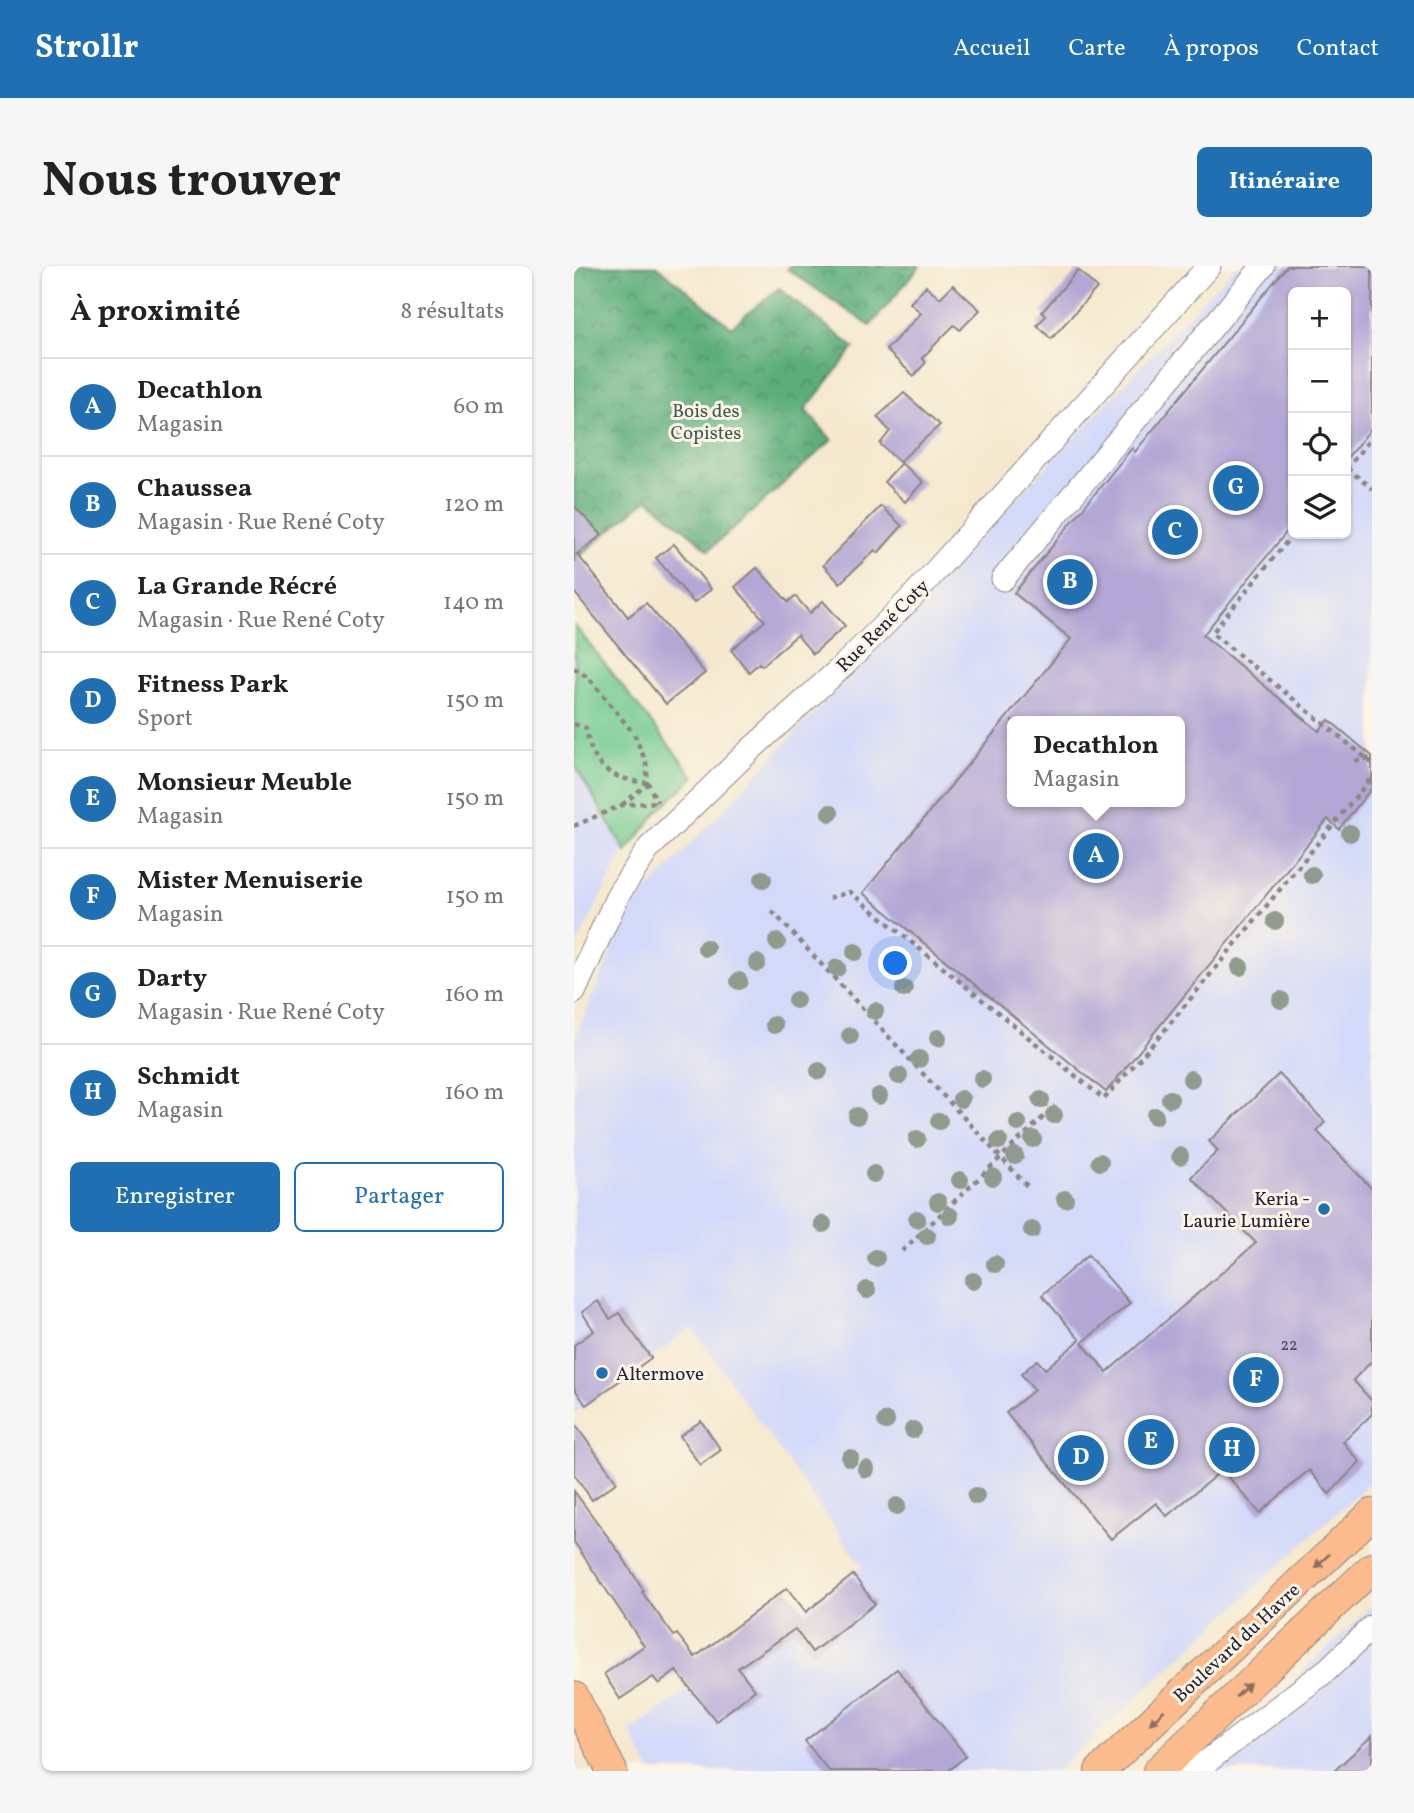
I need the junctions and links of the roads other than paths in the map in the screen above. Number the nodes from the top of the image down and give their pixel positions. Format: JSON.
{"nodes":[{"id":1,"x":1209,"y":266,"type":"edge"},
{"id":2,"x":1263,"y":266,"type":"edge"},
{"id":3,"x":1003,"y":579,"type":"dead end"},
{"id":4,"x":574,"y":992,"type":"edge"},
{"id":5,"x":1372,"y":1514,"type":"edge"},
{"id":6,"x":1372,"y":1568,"type":"edge"},
{"id":7,"x":1369,"y":1632,"type":"edge"},
{"id":8,"x":574,"y":1697,"type":"edge"},
{"id":9,"x":1160,"y":1768,"type":"edge"},
{"id":10,"x":612,"y":1771,"type":"edge"},
{"id":11,"x":1100,"y":1771,"type":"edge"}],
"edges":[{"from":1,"to":4,"type":"street","name":"Rue René Coty"},
{"from":2,"to":3,"type":"street"},
{"from":5,"to":11,"type":"main road","name":"Boulevard du Havre","one_way":true},
{"from":9,"to":6,"type":"main road","name":"Boulevard du Havre","one_way":true},
{"from":7,"to":9,"type":"street"},
{"from":8,"to":10,"type":"main road"}]}
